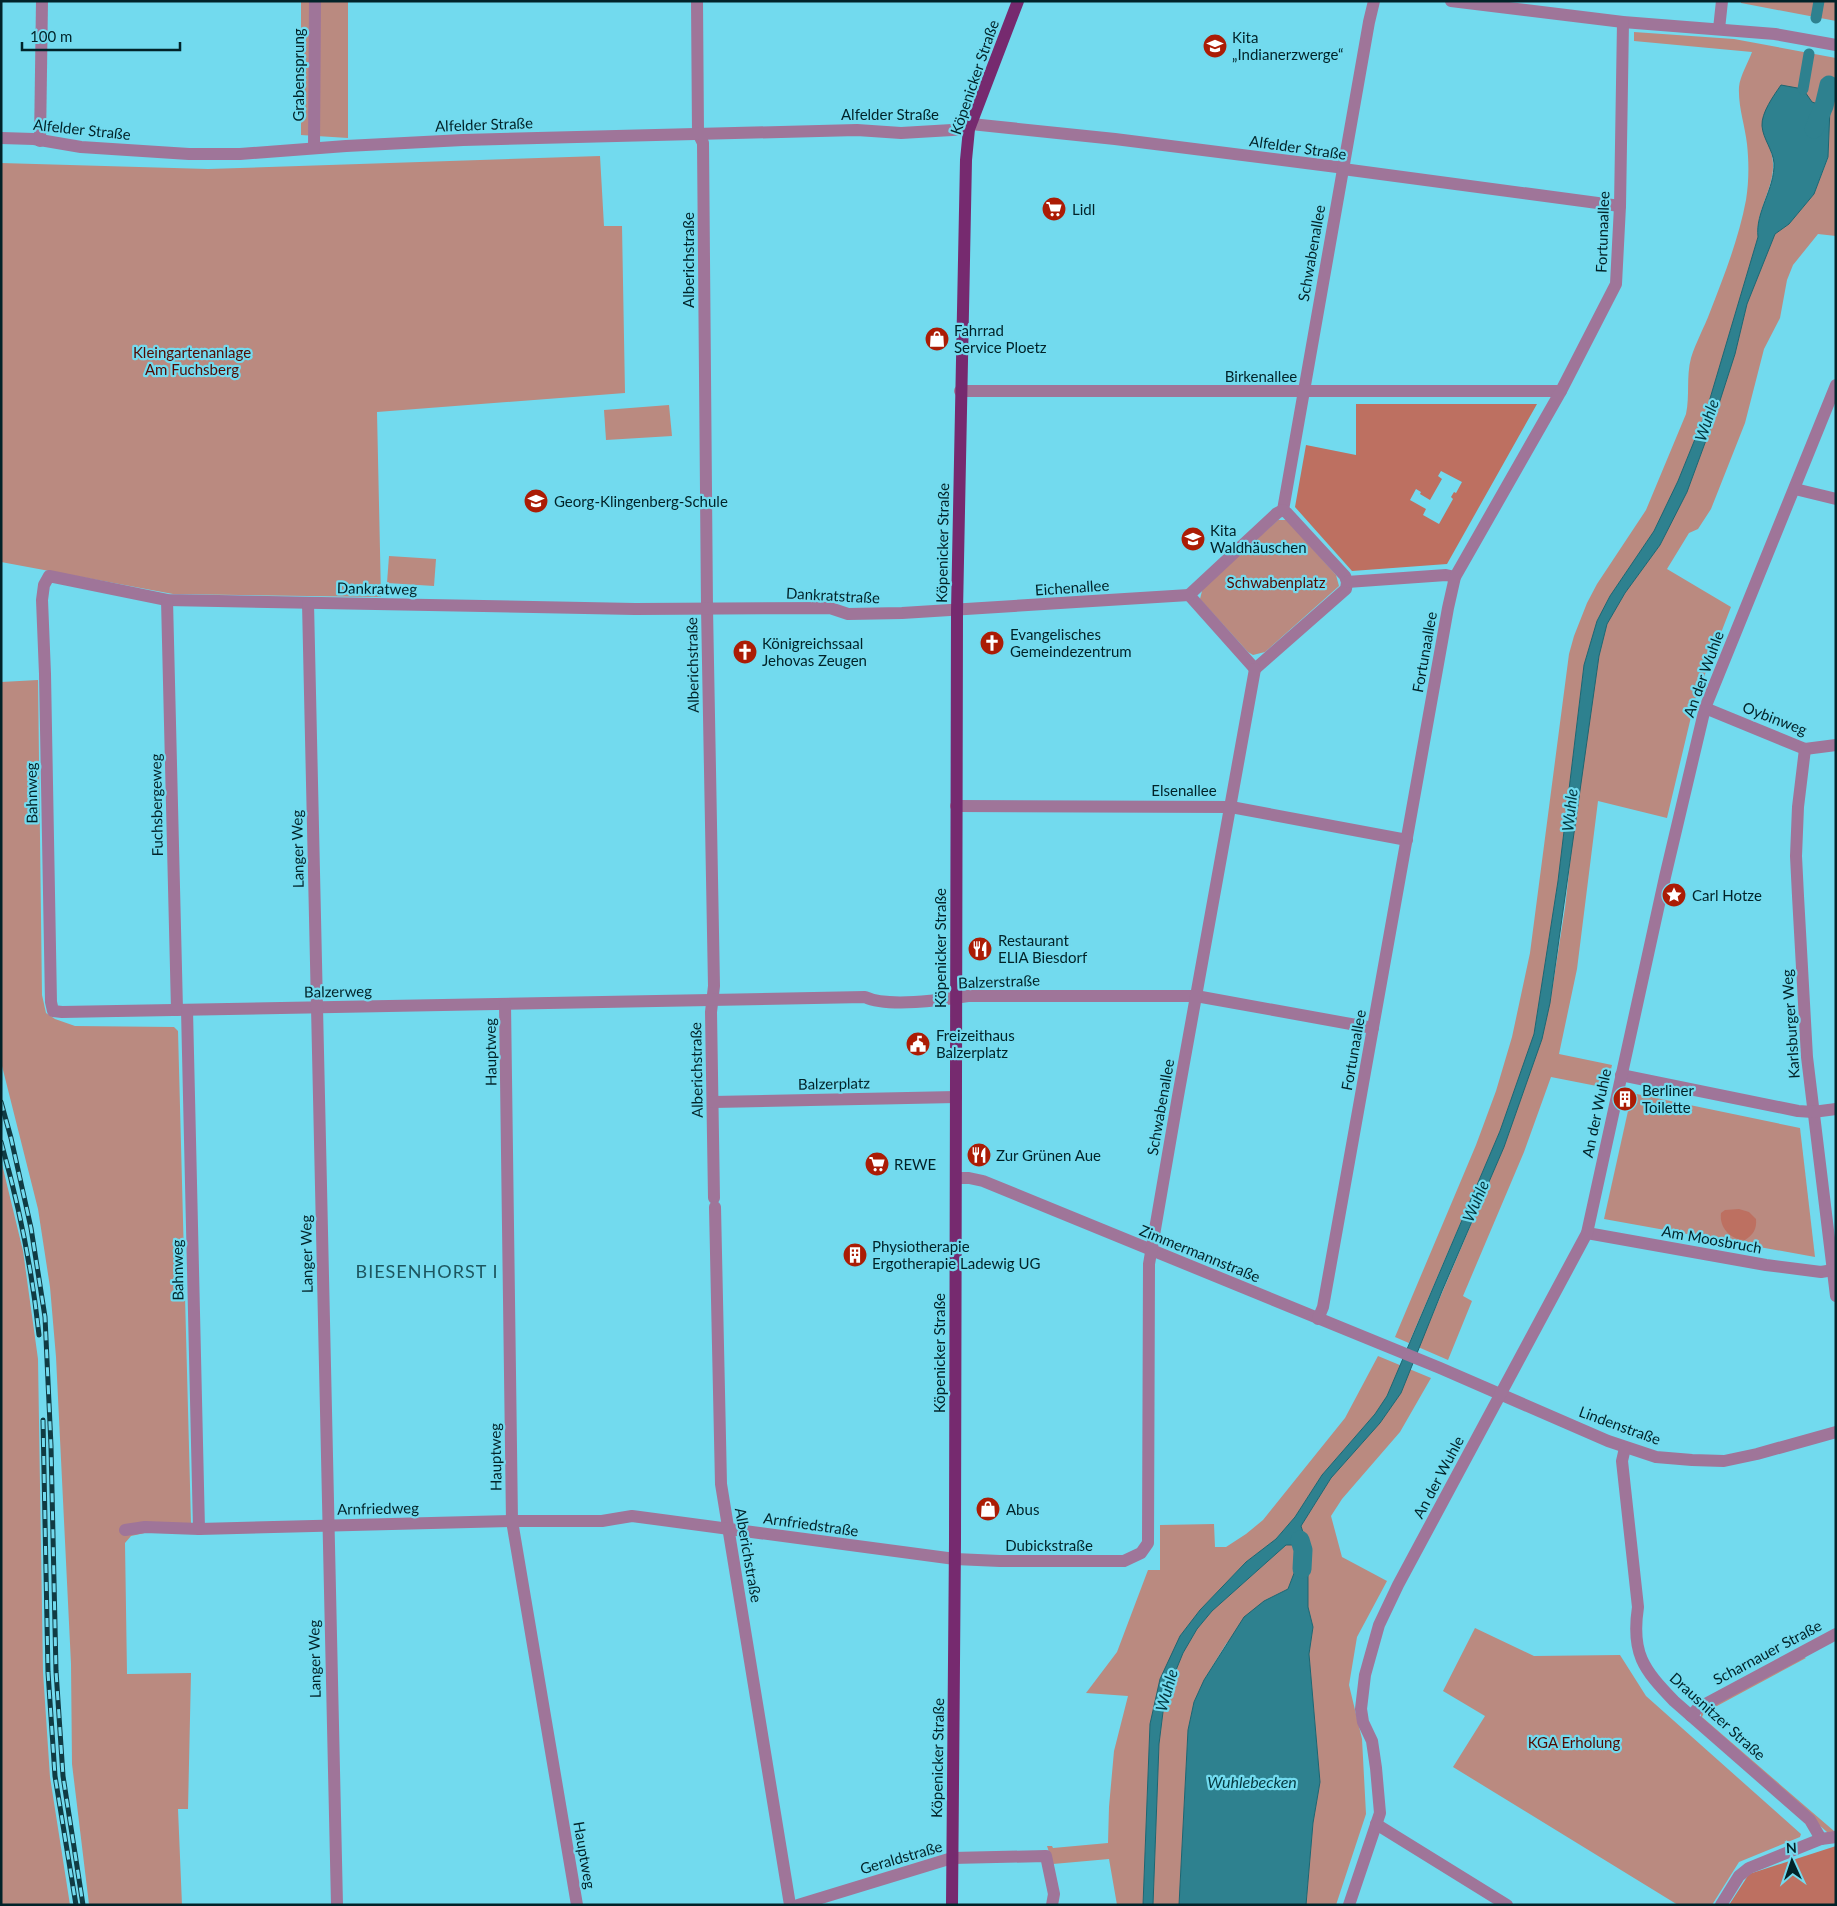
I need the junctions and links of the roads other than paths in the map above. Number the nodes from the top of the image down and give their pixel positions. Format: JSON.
{"nodes":[{"id":1,"x":42,"y":1,"type":"edge"},
{"id":2,"x":314,"y":1,"type":"edge"},
{"id":3,"x":697,"y":1,"type":"edge"},
{"id":4,"x":1018,"y":1,"type":"edge"},
{"id":5,"x":1374,"y":1,"type":"edge"},
{"id":6,"x":1451,"y":1,"type":"edge"},
{"id":7,"x":1722,"y":1,"type":"edge"},
{"id":8,"x":1623,"y":22,"type":"junction"},
{"id":9,"x":1719,"y":28,"type":"junction"},
{"id":10,"x":1830,"y":44,"type":"edge"},
{"id":11,"x":970,"y":126,"type":"junction"},
{"id":12,"x":698,"y":133,"type":"junction"},
{"id":13,"x":1,"y":138,"type":"edge"},
{"id":14,"x":40,"y":141,"type":"junction"},
{"id":15,"x":314,"y":148,"type":"junction"},
{"id":16,"x":1342,"y":169,"type":"junction"},
{"id":17,"x":1620,"y":206,"type":"junction"},
{"id":18,"x":1836,"y":385,"type":"edge"},
{"id":19,"x":960,"y":391,"type":"junction"},
{"id":20,"x":1561,"y":391,"type":"junction"},
{"id":21,"x":1303,"y":392,"type":"junction"},
{"id":22,"x":1795,"y":489,"type":"junction"},
{"id":23,"x":1836,"y":499,"type":"edge"},
{"id":24,"x":1283,"y":510,"type":"junction"},
{"id":25,"x":50,"y":576,"type":"joint"},
{"id":26,"x":1455,"y":577,"type":"junction"},
{"id":27,"x":1347,"y":582,"type":"junction"},
{"id":28,"x":1189,"y":595,"type":"junction"},
{"id":29,"x":167,"y":600,"type":"junction"},
{"id":30,"x":308,"y":603,"type":"junction"},
{"id":31,"x":707,"y":608,"type":"junction"},
{"id":32,"x":957,"y":611,"type":"junction"},
{"id":33,"x":1255,"y":669,"type":"junction"},
{"id":34,"x":1705,"y":708,"type":"junction"},
{"id":35,"x":1836,"y":745,"type":"edge"},
{"id":36,"x":1805,"y":749,"type":"junction"},
{"id":37,"x":956,"y":806,"type":"junction"},
{"id":38,"x":1231,"y":807,"type":"junction"},
{"id":39,"x":1408,"y":840,"type":"junction"},
{"id":40,"x":1196,"y":996,"type":"junction"},
{"id":41,"x":956,"y":998,"type":"junction"},
{"id":42,"x":713,"y":999,"type":"junction"},
{"id":43,"x":624,"y":1001,"type":"joint"},
{"id":44,"x":505,"y":1004,"type":"junction"},
{"id":45,"x":316,"y":1007,"type":"junction"},
{"id":46,"x":53,"y":1010,"type":"joint"},
{"id":47,"x":182,"y":1010,"type":"junction"},
{"id":48,"x":1373,"y":1028,"type":"junction"},
{"id":49,"x":1621,"y":1075,"type":"junction"},
{"id":50,"x":956,"y":1097,"type":"junction"},
{"id":51,"x":713,"y":1102,"type":"junction"},
{"id":52,"x":1836,"y":1109,"type":"edge"},
{"id":53,"x":1813,"y":1112,"type":"junction"},
{"id":54,"x":956,"y":1178,"type":"junction"},
{"id":55,"x":1587,"y":1233,"type":"junction"},
{"id":56,"x":1152,"y":1251,"type":"junction"},
{"id":57,"x":1833,"y":1270,"type":"junction"},
{"id":58,"x":1836,"y":1296,"type":"edge"},
{"id":59,"x":1318,"y":1319,"type":"junction"},
{"id":60,"x":1431,"y":1364,"type":"joint"},
{"id":61,"x":1501,"y":1394,"type":"junction"},
{"id":62,"x":1836,"y":1432,"type":"edge"},
{"id":63,"x":1625,"y":1448,"type":"junction"},
{"id":64,"x":632,"y":1516,"type":"joint"},
{"id":65,"x":512,"y":1521,"type":"junction"},
{"id":66,"x":328,"y":1526,"type":"junction"},
{"id":67,"x":199,"y":1529,"type":"junction"},
{"id":68,"x":729,"y":1529,"type":"junction"},
{"id":69,"x":125,"y":1530,"type":"dead end"},
{"id":70,"x":1141,"y":1553,"type":"joint"},
{"id":71,"x":961,"y":1560,"type":"junction"},
{"id":72,"x":1836,"y":1634,"type":"edge"},
{"id":73,"x":1691,"y":1716,"type":"junction"},
{"id":74,"x":1376,"y":1824,"type":"junction"},
{"id":75,"x":1836,"y":1837,"type":"edge"},
{"id":76,"x":1821,"y":1839,"type":"junction"},
{"id":77,"x":952,"y":1858,"type":"junction"},
{"id":78,"x":337,"y":1905,"type":"edge"},
{"id":79,"x":577,"y":1905,"type":"edge"},
{"id":80,"x":790,"y":1905,"type":"edge"},
{"id":81,"x":798,"y":1905,"type":"edge"},
{"id":82,"x":952,"y":1905,"type":"edge"},
{"id":83,"x":1052,"y":1905,"type":"edge"},
{"id":84,"x":1349,"y":1905,"type":"edge"},
{"id":85,"x":1507,"y":1905,"type":"edge"},
{"id":86,"x":1721,"y":1905,"type":"edge"}],
"edges":[{"from":1,"to":14,"type":"street"},
{"from":2,"to":15,"type":"street","name":"Grabensprung"},
{"from":3,"to":12,"type":"street","name":"Alberichstraße"},
{"from":4,"to":11,"type":"main road","name":"Köpenicker Straße"},
{"from":5,"to":16,"type":"street","name":"Schwabenallee"},
{"from":6,"to":8,"type":"street"},
{"from":7,"to":9,"type":"street"},
{"from":8,"to":9,"type":"street"},
{"from":8,"to":17,"type":"street","name":"Fortunaallee"},
{"from":9,"to":10,"type":"street"},
{"from":11,"to":12,"type":"street","name":"Alfelder Straße"},
{"from":11,"to":16,"type":"street","name":"Alfelder Straße"},
{"from":11,"to":19,"type":"main road","name":"Köpenicker Straße"},
{"from":12,"to":15,"type":"street","name":"Alfelder Straße"},
{"from":12,"to":31,"type":"street","name":"Alberichstraße"},
{"from":13,"to":14,"type":"street","name":"Alfelder Straße"},
{"from":14,"to":15,"type":"street","name":"Alfelder Straße"},
{"from":16,"to":17,"type":"street","name":"Alfelder Straße"},
{"from":16,"to":21,"type":"street","name":"Schwabenallee"},
{"from":17,"to":20,"type":"street","name":"Fortunaallee"},
{"from":18,"to":22,"type":"street","name":"An der Wuhle"},
{"from":19,"to":21,"type":"street","name":"Birkenallee"},
{"from":19,"to":32,"type":"main road","name":"Köpenicker Straße"},
{"from":20,"to":21,"type":"street","name":"Birkenallee"},
{"from":20,"to":26,"type":"street","name":"Fortunaallee"},
{"from":21,"to":24,"type":"street","name":"Schwabenallee"},
{"from":22,"to":23,"type":"street"},
{"from":22,"to":34,"type":"street","name":"An der Wuhle"},
{"from":24,"to":27,"type":"street"},
{"from":24,"to":28,"type":"street"},
{"from":25,"to":29,"type":"street","name":"Dankratweg"},
{"from":25,"to":46,"type":"street","name":"Bahnweg"},
{"from":26,"to":27,"type":"street"},
{"from":26,"to":39,"type":"street","name":"Fortunaallee"},
{"from":27,"to":33,"type":"street"},
{"from":28,"to":32,"type":"street","name":"Eichenallee"},
{"from":28,"to":33,"type":"street"},
{"from":29,"to":30,"type":"street","name":"Dankratweg"},
{"from":29,"to":47,"type":"street","name":"Fuchsbergeweg"},
{"from":30,"to":31,"type":"street","name":"Dankratweg"},
{"from":30,"to":45,"type":"street","name":"Langer Weg"},
{"from":31,"to":32,"type":"street","name":"Dankratstraße"},
{"from":31,"to":42,"type":"street","name":"Alberichstraße"},
{"from":32,"to":37,"type":"main road","name":"Köpenicker Straße"},
{"from":33,"to":38,"type":"street","name":"Schwabenallee"},
{"from":34,"to":36,"type":"street","name":"Oybinweg"},
{"from":34,"to":49,"type":"street","name":"An der Wuhle"},
{"from":35,"to":36,"type":"street","name":"Oybinweg"},
{"from":36,"to":53,"type":"street","name":"Karlsburger Weg"},
{"from":37,"to":38,"type":"street","name":"Elsenallee"},
{"from":37,"to":41,"type":"main road","name":"Köpenicker Straße"},
{"from":38,"to":39,"type":"street","name":"Elsenallee"},
{"from":38,"to":40,"type":"street","name":"Schwabenallee"},
{"from":39,"to":48,"type":"street","name":"Fortunaallee"},
{"from":40,"to":41,"type":"street","name":"Balzerstraße"},
{"from":40,"to":48,"type":"street","name":"Balzerstraße"},
{"from":40,"to":56,"type":"street","name":"Schwabenallee"},
{"from":41,"to":42,"type":"street","name":"Balzerstraße"},
{"from":41,"to":50,"type":"main road","name":"Köpenicker Straße"},
{"from":42,"to":43,"type":"street","name":"Balzerstraße"},
{"from":42,"to":51,"type":"street","name":"Alberichstraße"},
{"from":43,"to":44,"type":"street","name":"Balzerweg"},
{"from":44,"to":45,"type":"street","name":"Balzerweg"},
{"from":44,"to":65,"type":"street","name":"Hauptweg"},
{"from":45,"to":47,"type":"street","name":"Balzerweg"},
{"from":45,"to":66,"type":"street","name":"Langer Weg"},
{"from":46,"to":47,"type":"street","name":"Balzerweg"},
{"from":47,"to":67,"type":"street","name":"Bahnweg"},
{"from":48,"to":59,"type":"street","name":"Fortunaallee"},
{"from":49,"to":53,"type":"street"},
{"from":49,"to":55,"type":"street","name":"An der Wuhle"},
{"from":50,"to":51,"type":"street","name":"Balzerplatz"},
{"from":50,"to":54,"type":"main road","name":"Köpenicker Straße"},
{"from":51,"to":68,"type":"street","name":"Alberichstraße"},
{"from":52,"to":53,"type":"street"},
{"from":53,"to":57,"type":"street","name":"Karlsburger Weg"},
{"from":54,"to":56,"type":"street","name":"Zimmermannstraße"},
{"from":54,"to":71,"type":"main road","name":"Köpenicker Straße"},
{"from":55,"to":57,"type":"street","name":"Am Moosbruch"},
{"from":55,"to":61,"type":"street","name":"An der Wuhle"},
{"from":56,"to":59,"type":"street","name":"Zimmermannstraße"},
{"from":56,"to":70,"type":"street","name":"Schwabenallee"},
{"from":57,"to":58,"type":"street","name":"Karlsburger Weg"},
{"from":59,"to":60,"type":"street","name":"Zimmermannstraße"},
{"from":60,"to":61,"type":"street","name":"Lindenstraße"},
{"from":61,"to":63,"type":"street","name":"Lindenstraße"},
{"from":61,"to":74,"type":"street","name":"An der Wuhle"},
{"from":62,"to":63,"type":"street","name":"Lindenstraße"},
{"from":63,"to":73,"type":"street","name":"Drausnitzer Straße"},
{"from":64,"to":65,"type":"street","name":"Arnfriedweg"},
{"from":64,"to":68,"type":"street","name":"Arnfriedstraße"},
{"from":65,"to":66,"type":"street","name":"Arnfriedweg"},
{"from":65,"to":79,"type":"street","name":"Hauptweg"},
{"from":66,"to":67,"type":"street","name":"Arnfriedweg"},
{"from":66,"to":78,"type":"street","name":"Langer Weg"},
{"from":67,"to":69,"type":"street","name":"Arnfriedweg"},
{"from":68,"to":71,"type":"street","name":"Arnfriedstraße"},
{"from":68,"to":80,"type":"street","name":"Alberichstraße"},
{"from":70,"to":71,"type":"street","name":"Dubickstraße"},
{"from":71,"to":77,"type":"main road","name":"Köpenicker Straße"},
{"from":72,"to":73,"type":"street","name":"Scharnauer Straße"},
{"from":73,"to":76,"type":"street","name":"Drausnitzer Straße"},
{"from":74,"to":84,"type":"street","name":"An der Wuhle"},
{"from":74,"to":85,"type":"street"},
{"from":75,"to":76,"type":"street"},
{"from":76,"to":86,"type":"street"},
{"from":77,"to":81,"type":"street","name":"Geraldstraße"},
{"from":77,"to":82,"type":"main road","name":"Köpenicker Straße"},
{"from":77,"to":83,"type":"street","name":"Geraldstraße"}]}
